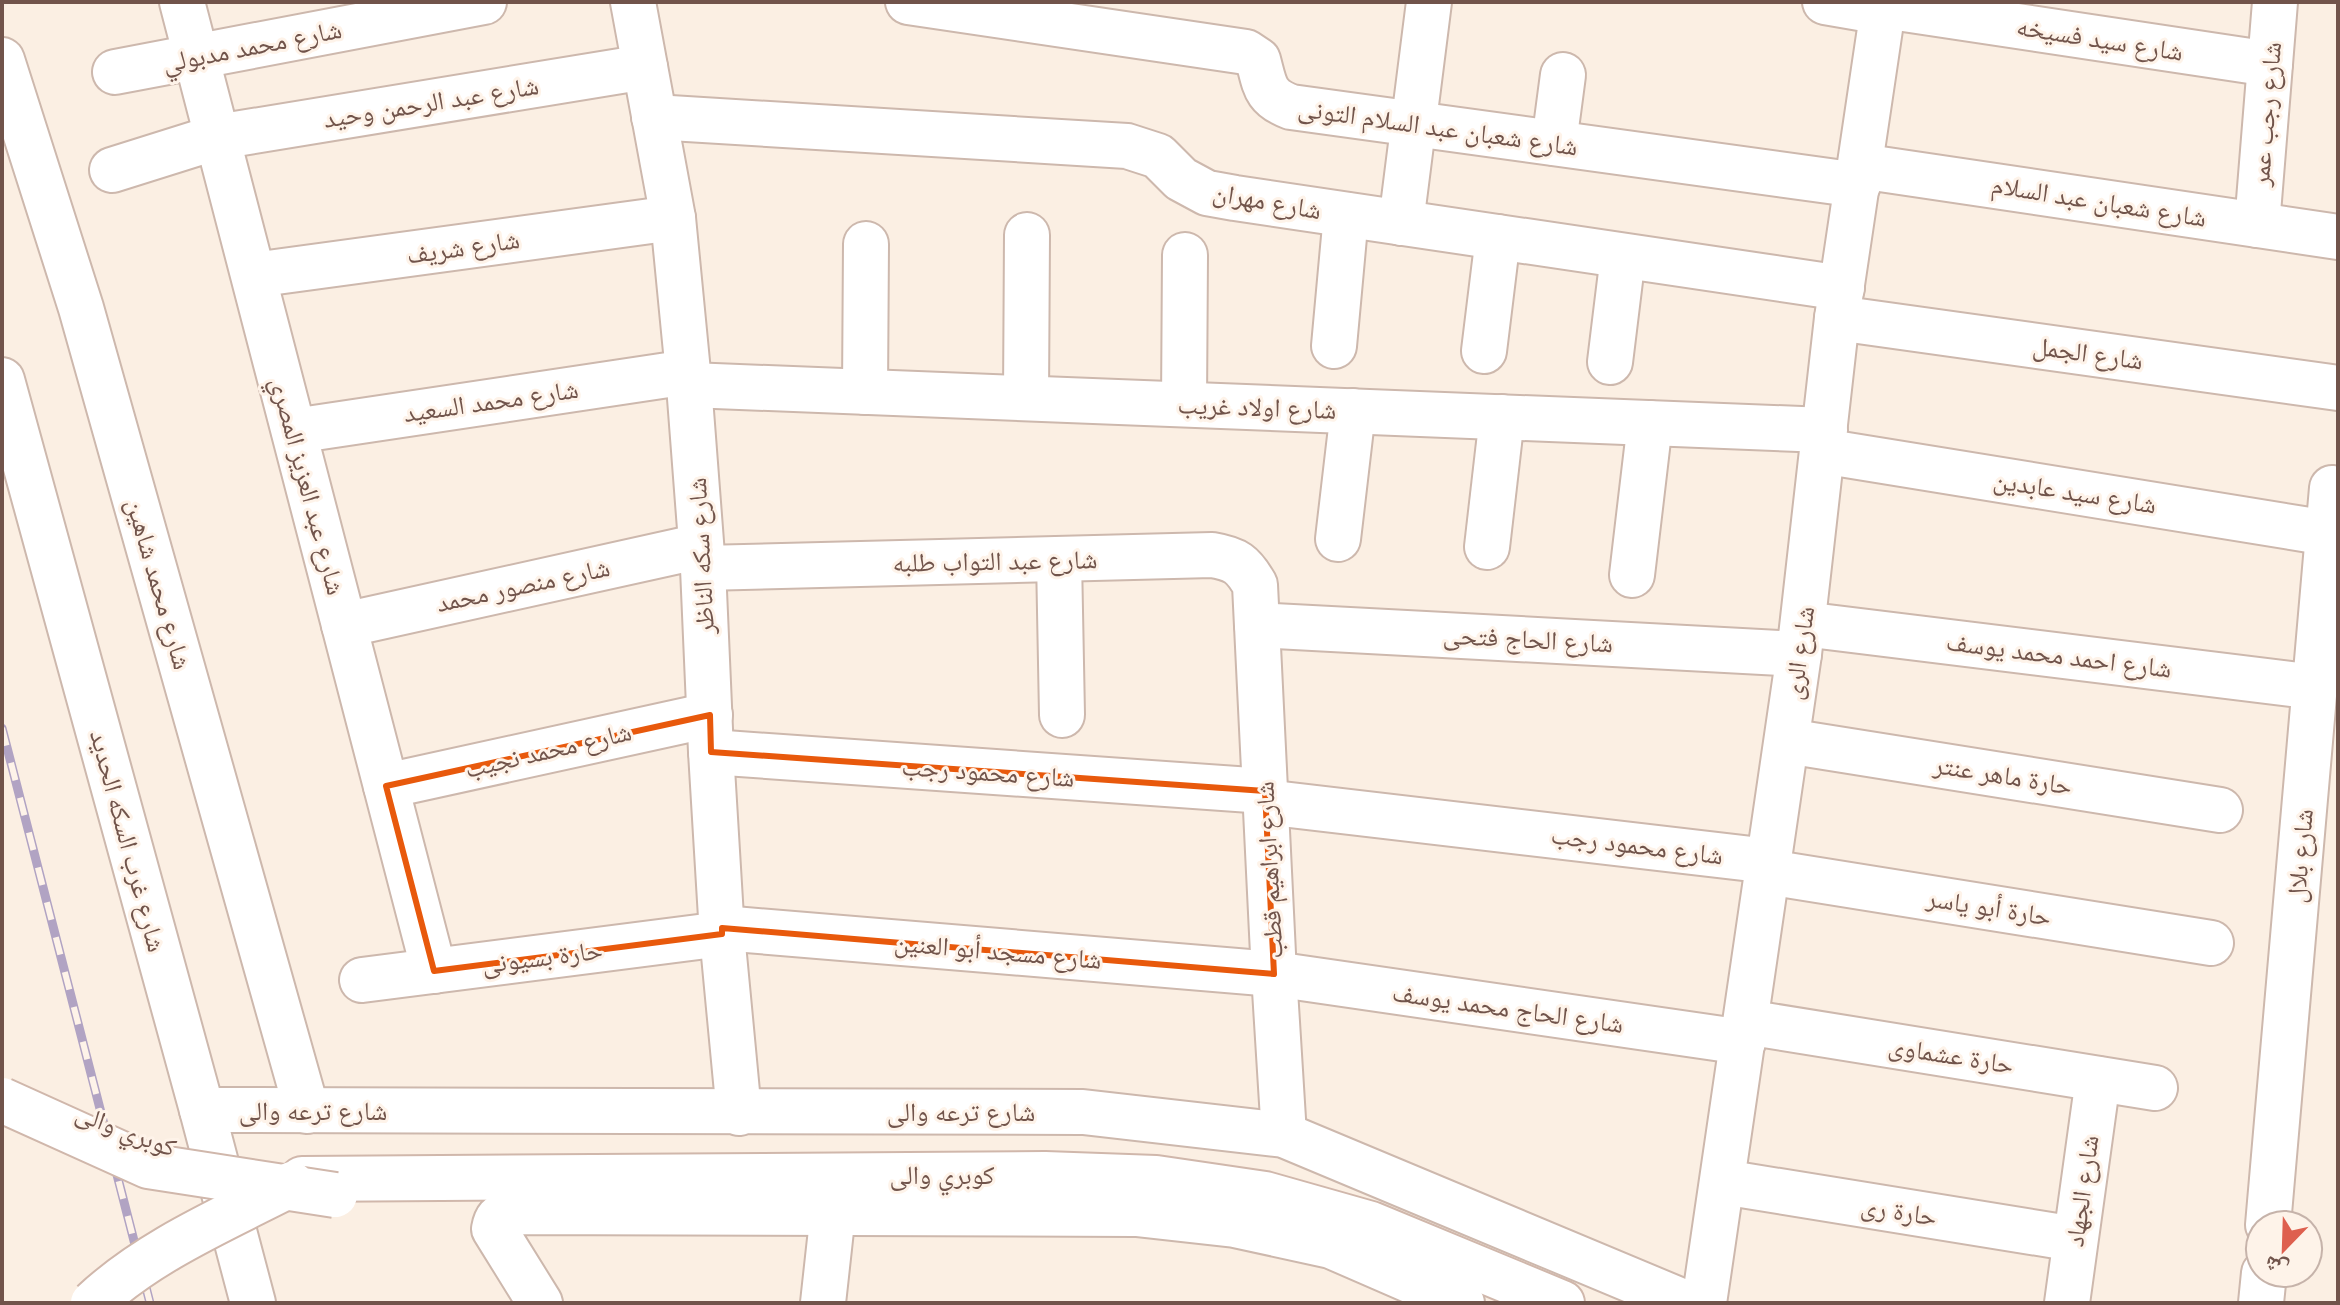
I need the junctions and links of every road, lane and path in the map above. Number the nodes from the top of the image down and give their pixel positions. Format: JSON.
{"nodes":[{"id":1,"x":182,"y":2,"type":"edge"},
{"id":2,"x":484,"y":2,"type":"edge"},
{"id":3,"x":633,"y":2,"type":"edge"},
{"id":4,"x":908,"y":2,"type":"edge"},
{"id":5,"x":1429,"y":2,"type":"edge"},
{"id":6,"x":1825,"y":2,"type":"edge"},
{"id":7,"x":2275,"y":2,"type":"edge"},
{"id":8,"x":1884,"y":7,"type":"edge"},
{"id":9,"x":197,"y":57,"type":"junction"},
{"id":10,"x":2,"y":60,"type":"edge"},
{"id":11,"x":2270,"y":64,"type":"junction"},
{"id":12,"x":645,"y":67,"type":"junction"},
{"id":13,"x":115,"y":72,"type":"dead end"},
{"id":14,"x":1563,"y":75,"type":"dead end"},
{"id":15,"x":654,"y":117,"type":"junction"},
{"id":16,"x":1414,"y":124,"type":"junction"},
{"id":17,"x":217,"y":137,"type":"junction"},
{"id":18,"x":1554,"y":143,"type":"junction"},
{"id":19,"x":112,"y":170,"type":"dead end"},
{"id":20,"x":1859,"y":175,"type":"junction"},
{"id":21,"x":1346,"y":215,"type":"junction"},
{"id":22,"x":673,"y":218,"type":"junction"},
{"id":23,"x":1401,"y":223,"type":"junction"},
{"id":24,"x":2257,"y":225,"type":"junction"},
{"id":25,"x":1027,"y":235,"type":"dead end"},
{"id":26,"x":1498,"y":237,"type":"junction"},
{"id":27,"x":2338,"y":237,"type":"edge"},
{"id":28,"x":866,"y":244,"type":"dead end"},
{"id":29,"x":1185,"y":255,"type":"dead end"},
{"id":30,"x":1623,"y":256,"type":"junction"},
{"id":31,"x":254,"y":275,"type":"junction"},
{"id":32,"x":1839,"y":303,"type":"junction"},
{"id":33,"x":1334,"y":346,"type":"dead end"},
{"id":34,"x":1484,"y":351,"type":"dead end"},
{"id":35,"x":1610,"y":362,"type":"dead end"},
{"id":36,"x":689,"y":378,"type":"junction"},
{"id":37,"x":2,"y":380,"type":"edge"},
{"id":38,"x":2338,"y":388,"type":"edge"},
{"id":39,"x":865,"y":392,"type":"junction"},
{"id":40,"x":1026,"y":398,"type":"junction"},
{"id":41,"x":1184,"y":404,"type":"junction"},
{"id":42,"x":1353,"y":411,"type":"junction"},
{"id":43,"x":1502,"y":417,"type":"junction"},
{"id":44,"x":1650,"y":423,"type":"junction"},
{"id":45,"x":294,"y":431,"type":"junction"},
{"id":46,"x":1824,"y":441,"type":"junction"},
{"id":47,"x":2332,"y":488,"type":"dead end"},
{"id":48,"x":2328,"y":533,"type":"junction"},
{"id":49,"x":1338,"y":539,"type":"dead end"},
{"id":50,"x":1487,"y":547,"type":"dead end"},
{"id":51,"x":702,"y":557,"type":"junction"},
{"id":52,"x":1059,"y":559,"type":"junction"},
{"id":53,"x":1632,"y":575,"type":"dead end"},
{"id":54,"x":1257,"y":614,"type":"junction"},
{"id":55,"x":344,"y":625,"type":"junction"},
{"id":56,"x":1801,"y":639,"type":"junction"},
{"id":57,"x":2315,"y":687,"type":"junction"},
{"id":58,"x":1062,"y":715,"type":"dead end"},
{"id":59,"x":710,"y":734,"type":"junction"},
{"id":60,"x":1787,"y":741,"type":"junction"},
{"id":61,"x":386,"y":786,"type":"junction"},
{"id":62,"x":1265,"y":797,"type":"junction"},
{"id":63,"x":2220,"y":810,"type":"dead end"},
{"id":64,"x":1769,"y":866,"type":"junction"},
{"id":65,"x":722,"y":931,"type":"junction"},
{"id":66,"x":2211,"y":943,"type":"dead end"},
{"id":67,"x":434,"y":971,"type":"junction"},
{"id":68,"x":1274,"y":974,"type":"junction"},
{"id":69,"x":362,"y":980,"type":"dead end"},
{"id":70,"x":1745,"y":1032,"type":"junction"},
{"id":71,"x":2,"y":1077,"type":"edge"},
{"id":72,"x":2098,"y":1079,"type":"junction"},
{"id":73,"x":2155,"y":1088,"type":"dead end"},
{"id":74,"x":2,"y":1100,"type":"edge"},
{"id":75,"x":202,"y":1110,"type":"junction"},
{"id":76,"x":307,"y":1111,"type":"junction"},
{"id":77,"x":739,"y":1113,"type":"junction"},
{"id":78,"x":1284,"y":1135,"type":"junction"},
{"id":79,"x":1723,"y":1182,"type":"junction"},
{"id":80,"x":318,"y":1187,"type":"junction"},
{"id":81,"x":2269,"y":1209,"type":"edge"},
{"id":82,"x":833,"y":1212,"type":"junction"},
{"id":83,"x":2075,"y":1239,"type":"junction"},
{"id":84,"x":93,"y":1303,"type":"edge"},
{"id":85,"x":140,"y":1303,"type":"edge"},
{"id":86,"x":253,"y":1303,"type":"edge"},
{"id":87,"x":540,"y":1303,"type":"edge"},
{"id":88,"x":823,"y":1303,"type":"edge"},
{"id":89,"x":1462,"y":1303,"type":"edge"},
{"id":90,"x":1547,"y":1303,"type":"edge"},
{"id":91,"x":1562,"y":1303,"type":"edge"},
{"id":92,"x":1686,"y":1303,"type":"edge"},
{"id":93,"x":1704,"y":1303,"type":"edge"},
{"id":94,"x":2067,"y":1303,"type":"edge"}],
"edges":[{"from":1,"to":9,"type":"street","name":"شارع عبد العزيز المصري"},
{"from":2,"to":9,"type":"street","name":"شارع محمد مدبولي"},
{"from":3,"to":12,"type":"street","name":"شارع سكه الناظر"},
{"from":4,"to":16,"type":"street","name":"شارع شعبان عبد السلام التونى"},
{"from":5,"to":16,"type":"street"},
{"from":6,"to":8,"type":"street","name":"شارع سيد فسيخه"},
{"from":7,"to":11,"type":"street","name":"شارع رجب عمر"},
{"from":8,"to":11,"type":"street","name":"شارع سيد فسيخه"},
{"from":8,"to":20,"type":"street","name":"شارع الرى"},
{"from":9,"to":13,"type":"street","name":"شارع محمد مدبولي"},
{"from":9,"to":17,"type":"street","name":"شارع عبد العزيز المصري"},
{"from":10,"to":76,"type":"street","name":"شارع محمد شاهين"},
{"from":11,"to":24,"type":"street","name":"شارع رجب عمر"},
{"from":12,"to":15,"type":"street","name":"شارع سكه الناظر"},
{"from":12,"to":17,"type":"street","name":"شارع عبد الرحمن وحيد"},
{"from":14,"to":18,"type":"street"},
{"from":15,"to":21,"type":"street","name":"شارع مهران"},
{"from":15,"to":22,"type":"street","name":"شارع سكه الناظر"},
{"from":16,"to":18,"type":"street","name":"شارع شعبان عبد السلام التونى"},
{"from":16,"to":23,"type":"street"},
{"from":17,"to":19,"type":"street","name":"شارع عبد الرحمن وحيد"},
{"from":17,"to":31,"type":"street","name":"شارع عبد العزيز المصري"},
{"from":18,"to":20,"type":"street","name":"شارع شعبان عبد السلام التونى"},
{"from":20,"to":24,"type":"street","name":"شارع شعبان عبد السلام"},
{"from":20,"to":32,"type":"street","name":"شارع الرى"},
{"from":21,"to":23,"type":"street","name":"شارع مهران"},
{"from":21,"to":33,"type":"street"},
{"from":22,"to":31,"type":"street","name":"شارع شريف"},
{"from":22,"to":36,"type":"street","name":"شارع سكه الناظر"},
{"from":23,"to":26,"type":"street","name":"شارع مهران"},
{"from":24,"to":27,"type":"street","name":"شارع شعبان عبد السلام"},
{"from":25,"to":40,"type":"street"},
{"from":26,"to":30,"type":"street","name":"شارع مهران"},
{"from":26,"to":34,"type":"street"},
{"from":28,"to":39,"type":"street"},
{"from":29,"to":41,"type":"street"},
{"from":30,"to":32,"type":"street","name":"شارع مهران"},
{"from":30,"to":35,"type":"street"},
{"from":31,"to":45,"type":"street","name":"شارع عبد العزيز المصري"},
{"from":32,"to":38,"type":"street","name":"شارع الجمل"},
{"from":32,"to":46,"type":"street","name":"شارع الرى"},
{"from":36,"to":39,"type":"street","name":"شارع اولاد غريب"},
{"from":36,"to":45,"type":"street","name":"شارع محمد السعيد"},
{"from":36,"to":51,"type":"street","name":"شارع سكه الناظر"},
{"from":37,"to":75,"type":"street","name":"شارع غرب السكه الحديد"},
{"from":39,"to":40,"type":"street","name":"شارع اولاد غريب"},
{"from":40,"to":41,"type":"street","name":"شارع اولاد غريب"},
{"from":41,"to":42,"type":"street","name":"شارع اولاد غريب"},
{"from":42,"to":43,"type":"street","name":"شارع اولاد غريب"},
{"from":42,"to":49,"type":"street"},
{"from":43,"to":44,"type":"street","name":"شارع اولاد غريب"},
{"from":43,"to":50,"type":"street"},
{"from":44,"to":46,"type":"street","name":"شارع اولاد غريب"},
{"from":44,"to":53,"type":"street"},
{"from":45,"to":55,"type":"street","name":"شارع عبد العزيز المصري"},
{"from":46,"to":48,"type":"street","name":"شارع سيد عابدين"},
{"from":46,"to":56,"type":"street","name":"شارع الرى"},
{"from":47,"to":48,"type":"street","name":"شارع بلال"},
{"from":48,"to":57,"type":"street","name":"شارع بلال"},
{"from":51,"to":52,"type":"street","name":"شارع عبد التواب طلبه"},
{"from":51,"to":55,"type":"street","name":"شارع منصور محمد"},
{"from":51,"to":59,"type":"street","name":"شارع سكه الناظر"},
{"from":52,"to":54,"type":"street","name":"شارع عبد التواب طلبه"},
{"from":52,"to":58,"type":"street"},
{"from":54,"to":56,"type":"street","name":"شارع الحاج فتحى"},
{"from":54,"to":62,"type":"street","name":"شارع ابراهيم قطب"},
{"from":55,"to":61,"type":"street","name":"شارع عبد العزيز المصري"},
{"from":56,"to":57,"type":"street","name":"شارع احمد محمد يوسف"},
{"from":56,"to":60,"type":"street","name":"شارع الرى"},
{"from":57,"to":81,"type":"street","name":"شارع بلال"},
{"from":59,"to":61,"type":"street","name":"شارع محمد نجيب"},
{"from":59,"to":62,"type":"street","name":"شارع محمود رجب"},
{"from":59,"to":65,"type":"street","name":"شارع سكه الناظر"},
{"from":60,"to":63,"type":"street","name":"حارة ماهر عنتر"},
{"from":60,"to":64,"type":"street","name":"شارع الرى"},
{"from":61,"to":67,"type":"street","name":"شارع عبد العزيز المصري"},
{"from":62,"to":64,"type":"street","name":"شارع محمود رجب"},
{"from":62,"to":68,"type":"street","name":"شارع ابراهيم قطب"},
{"from":64,"to":66,"type":"street","name":"حارة أبو ياسر"},
{"from":64,"to":70,"type":"street","name":"شارع الرى"},
{"from":65,"to":67,"type":"street","name":"حارة بسيونى"},
{"from":65,"to":68,"type":"street","name":"شارع مسجد أبو العنين"},
{"from":65,"to":77,"type":"street","name":"شارع سكه الناظر"},
{"from":67,"to":69,"type":"street","name":"حارة بسيونى"},
{"from":68,"to":70,"type":"street","name":"شارع الحاج محمد يوسف"},
{"from":68,"to":78,"type":"street","name":"شارع ابراهيم قطب"},
{"from":70,"to":72,"type":"street","name":"حارة عشماوى"},
{"from":70,"to":79,"type":"street","name":"شارع الرى"},
{"from":71,"to":80,"type":"street","name":"كوبري والى"},
{"from":72,"to":73,"type":"street","name":"حارة عشماوى"},
{"from":72,"to":83,"type":"street","name":"شارع الجهاد"},
{"from":74,"to":80,"type":"street","name":"كوبري والى","bridge":true},
{"from":75,"to":76,"type":"street","name":"شارع ترعه والى"},
{"from":75,"to":86,"type":"street","name":"شارع غرب السكه الحديد"},
{"from":76,"to":77,"type":"street","name":"شارع ترعه والى"},
{"from":77,"to":78,"type":"street","name":"شارع ترعه والى"},
{"from":78,"to":92,"type":"street","name":"شارع ترعه والى"},
{"from":79,"to":83,"type":"street","name":"حارة رى"},
{"from":79,"to":93,"type":"street","name":"شارع الرى"},
{"from":80,"to":84,"type":"street","name":"كوبري والى","bridge":true},
{"from":80,"to":85,"type":"street","name":"كوبري والى"},
{"from":80,"to":90,"type":"street","name":"كوبري والى"},
{"from":80,"to":91,"type":"street","name":"كوبري والى"},
{"from":82,"to":87,"type":"street"},
{"from":82,"to":88,"type":"street"},
{"from":82,"to":89,"type":"street"},
{"from":83,"to":94,"type":"street","name":"شارع الجهاد"}]}
